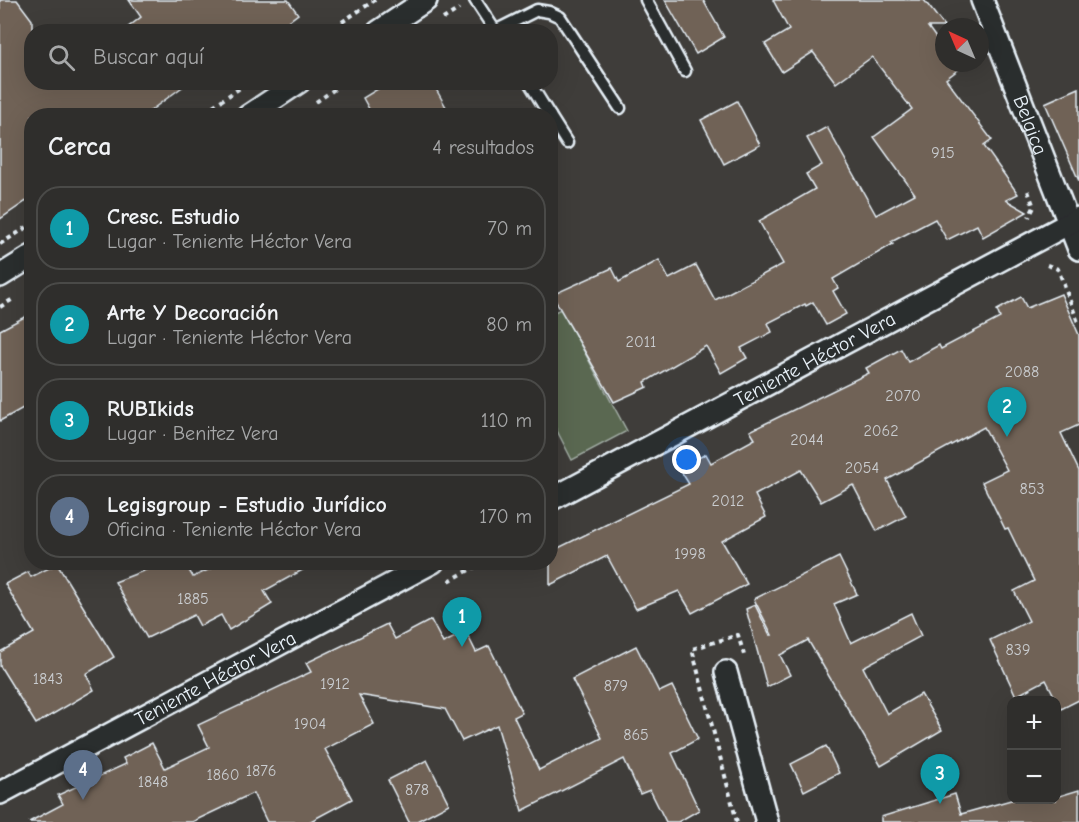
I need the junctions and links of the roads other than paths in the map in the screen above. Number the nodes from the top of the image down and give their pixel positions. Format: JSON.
{"nodes":[{"id":1,"x":426,"y":0,"type":"edge"},
{"id":2,"x":475,"y":0,"type":"edge"},
{"id":3,"x":646,"y":0,"type":"edge"},
{"id":4,"x":982,"y":0,"type":"edge"},
{"id":5,"x":390,"y":24,"type":"edge"},
{"id":6,"x":490,"y":24,"type":"edge"},
{"id":7,"x":509,"y":24,"type":"edge"},
{"id":8,"x":685,"y":71,"type":"dead end"},
{"id":9,"x":287,"y":90,"type":"edge"},
{"id":10,"x":534,"y":90,"type":"edge"},
{"id":11,"x":260,"y":108,"type":"edge"},
{"id":12,"x":545,"y":108,"type":"edge"},
{"id":13,"x":620,"y":108,"type":"dead end"},
{"id":14,"x":558,"y":128,"type":"edge"},
{"id":15,"x":567,"y":142,"type":"dead end"},
{"id":16,"x":1074,"y":221,"type":"edge"},
{"id":17,"x":1079,"y":249,"type":"edge"},
{"id":18,"x":24,"y":261,"type":"edge"},
{"id":19,"x":0,"y":276,"type":"edge"},
{"id":20,"x":558,"y":496,"type":"edge"},
{"id":21,"x":418,"y":570,"type":"edge"},
{"id":22,"x":726,"y":672,"type":"dead end"},
{"id":23,"x":0,"y":793,"type":"edge"},
{"id":24,"x":767,"y":822,"type":"edge"}],
"edges":[{"from":1,"to":5,"type":"street"},
{"from":2,"to":6,"type":"lane"},
{"from":3,"to":8,"type":"lane"},
{"from":4,"to":16,"type":"street","name":"Belgica"},
{"from":7,"to":13,"type":"lane"},
{"from":9,"to":11,"type":"street"},
{"from":10,"to":12,"type":"lane"},
{"from":14,"to":15,"type":"lane"},
{"from":16,"to":17,"type":"street","name":"Belgica"},
{"from":16,"to":20,"type":"street","name":"Teniente Héctor Vera"},
{"from":18,"to":19,"type":"street"},
{"from":21,"to":23,"type":"street","name":"Teniente Héctor Vera"},
{"from":22,"to":24,"type":"street"}]}
